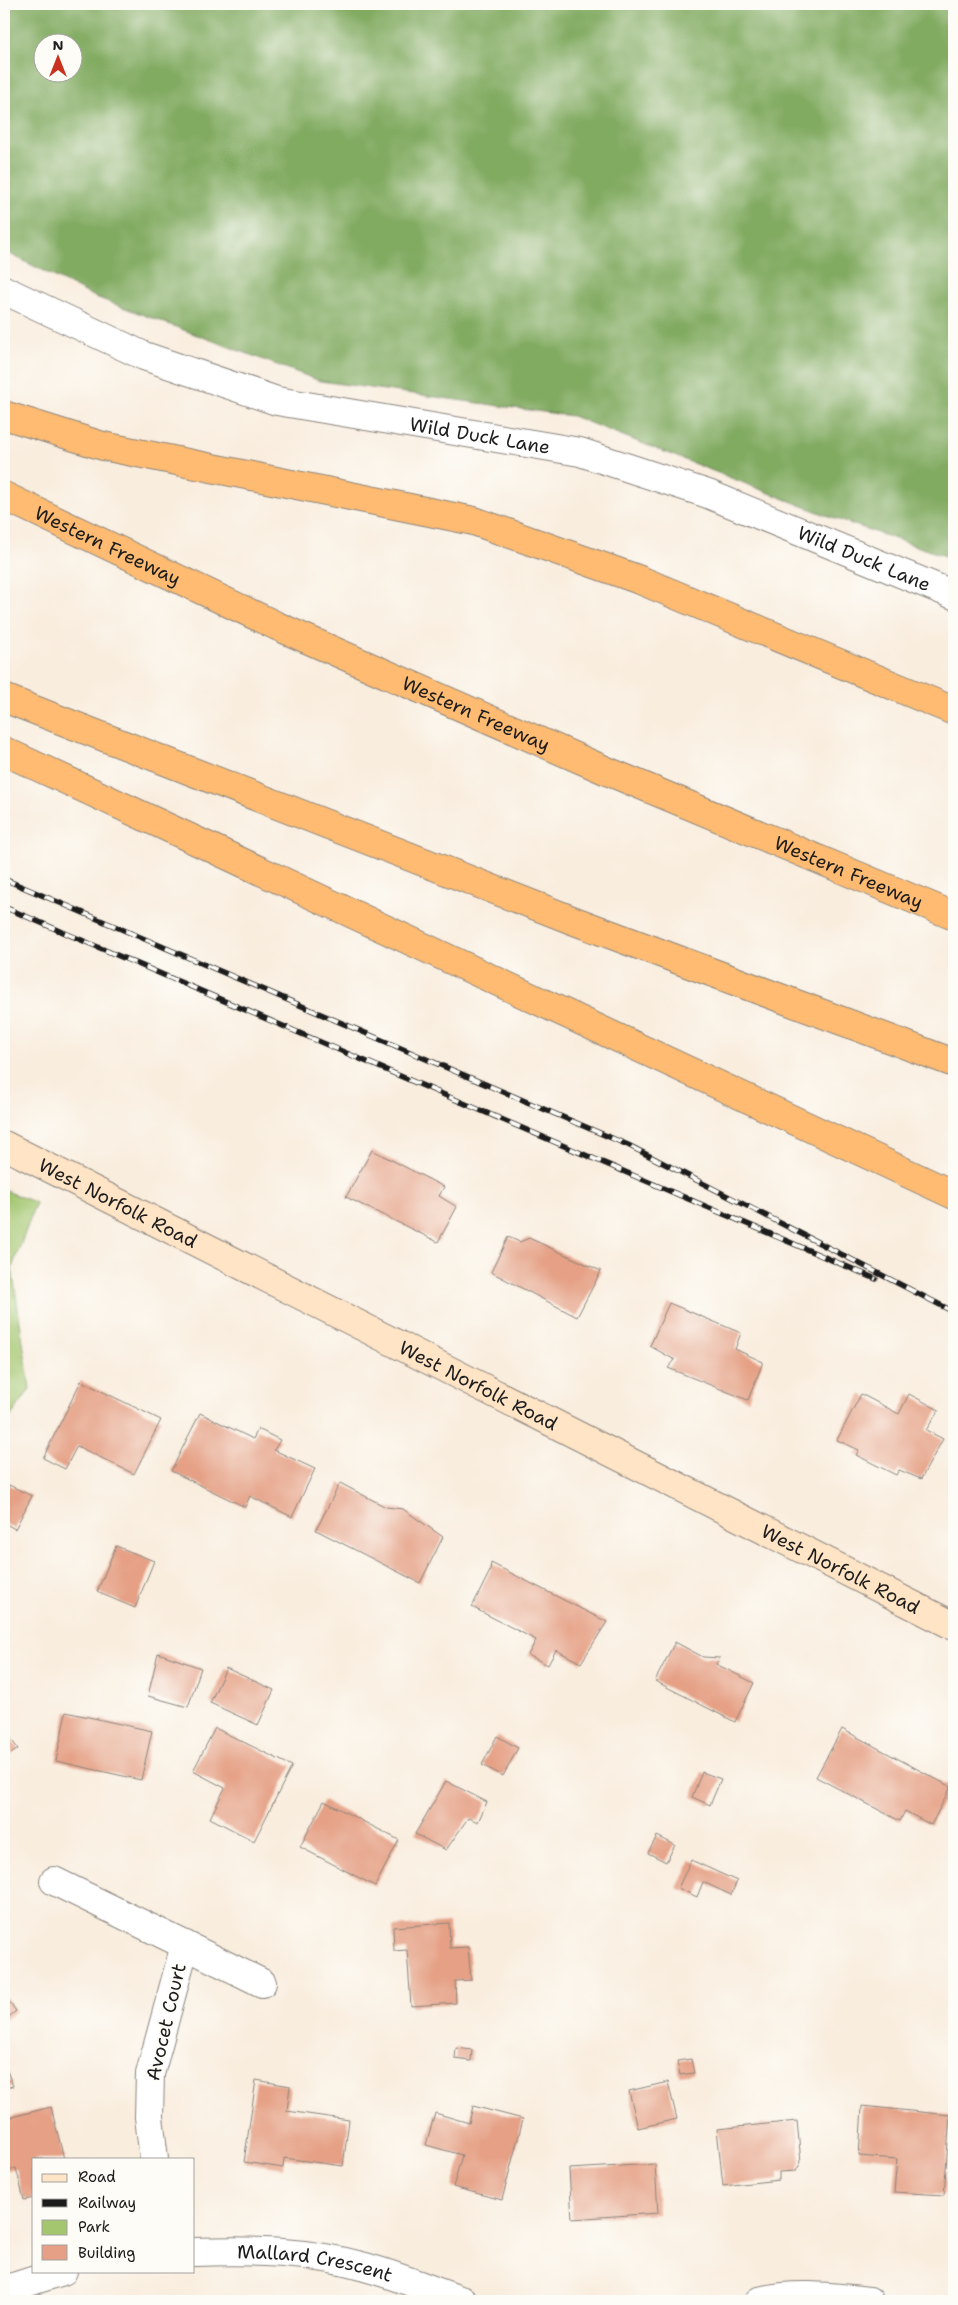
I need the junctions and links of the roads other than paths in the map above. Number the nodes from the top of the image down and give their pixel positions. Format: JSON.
{"nodes":[{"id":1,"x":4,"y":290,"type":"edge"},
{"id":2,"x":4,"y":415,"type":"edge"},
{"id":3,"x":4,"y":496,"type":"edge"},
{"id":4,"x":954,"y":595,"type":"edge"},
{"id":5,"x":4,"y":698,"type":"edge"},
{"id":6,"x":954,"y":711,"type":"edge"},
{"id":7,"x":4,"y":751,"type":"edge"},
{"id":8,"x":954,"y":916,"type":"edge"},
{"id":9,"x":954,"y":1063,"type":"edge"},
{"id":10,"x":4,"y":1145,"type":"edge"},
{"id":11,"x":954,"y":1195,"type":"edge"},
{"id":12,"x":954,"y":1626,"type":"edge"},
{"id":13,"x":54,"y":1880,"type":"dead end"},
{"id":14,"x":184,"y":1945,"type":"junction"},
{"id":15,"x":262,"y":1983,"type":"dead end"},
{"id":16,"x":154,"y":2158,"type":"edge"},
{"id":17,"x":195,"y":2252,"type":"edge"},
{"id":18,"x":59,"y":2272,"type":"edge"},
{"id":19,"x":4,"y":2290,"type":"edge"},
{"id":20,"x":463,"y":2301,"type":"edge"},
{"id":21,"x":759,"y":2301,"type":"edge"},
{"id":22,"x":869,"y":2301,"type":"edge"}],
"edges":[{"from":1,"to":4,"type":"street","name":"Wild Duck Lane"},
{"from":2,"to":6,"type":"highway"},
{"from":3,"to":8,"type":"highway","name":"Western Freeway"},
{"from":5,"to":9,"type":"highway"},
{"from":7,"to":11,"type":"highway"},
{"from":10,"to":12,"type":"street","name":"West Norfolk Road"},
{"from":13,"to":14,"type":"street","name":"Avocet Court"},
{"from":14,"to":15,"type":"street","name":"Avocet Court"},
{"from":14,"to":16,"type":"street","name":"Avocet Court"},
{"from":17,"to":20,"type":"street","name":"Mallard Crescent"},
{"from":18,"to":19,"type":"street"},
{"from":21,"to":22,"type":"street"}]}
